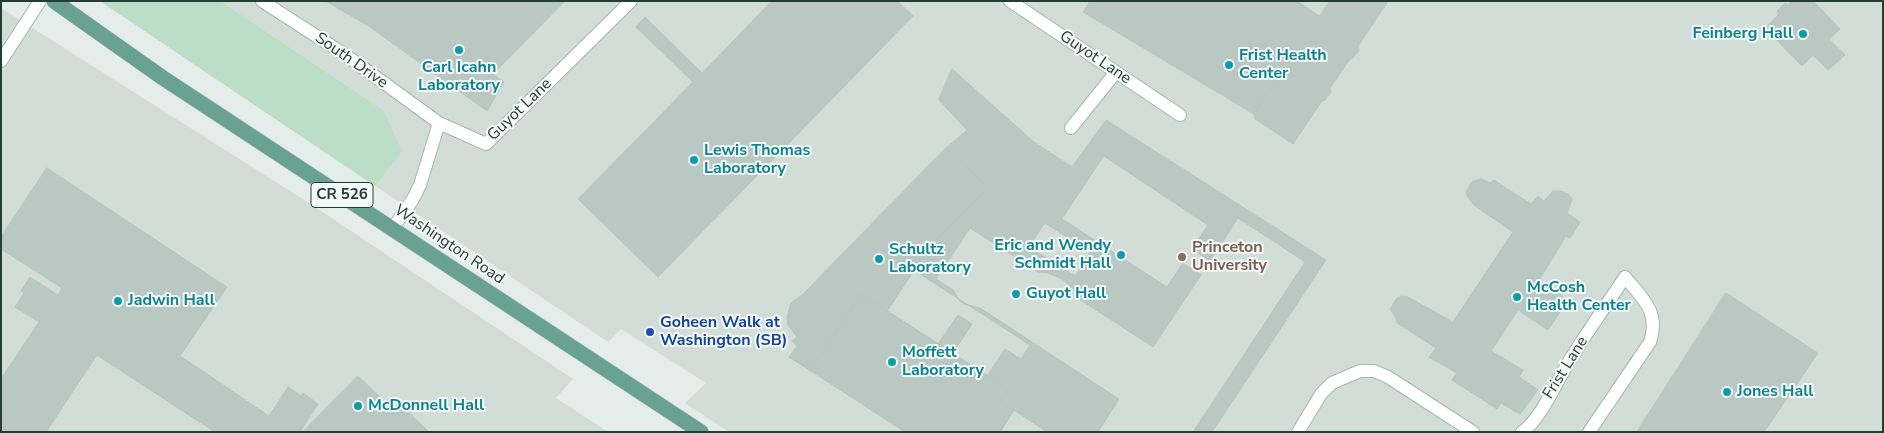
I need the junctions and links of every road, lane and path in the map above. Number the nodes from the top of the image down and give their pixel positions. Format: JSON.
{"nodes":[{"id":1,"x":40,"y":1,"type":"edge"},
{"id":2,"x":54,"y":1,"type":"edge"},
{"id":3,"x":262,"y":1,"type":"edge"},
{"id":4,"x":630,"y":1,"type":"edge"},
{"id":5,"x":1010,"y":1,"type":"edge"},
{"id":6,"x":1,"y":60,"type":"edge"},
{"id":7,"x":1116,"y":72,"type":"junction"},
{"id":8,"x":1180,"y":115,"type":"dead end"},
{"id":9,"x":439,"y":123,"type":"junction"},
{"id":10,"x":1071,"y":128,"type":"dead end"},
{"id":11,"x":393,"y":228,"type":"junction"},
{"id":12,"x":701,"y":432,"type":"edge"},
{"id":13,"x":1298,"y":432,"type":"edge"},
{"id":14,"x":1473,"y":432,"type":"edge"},
{"id":15,"x":1522,"y":432,"type":"edge"},
{"id":16,"x":1589,"y":432,"type":"edge"}],
"edges":[{"from":1,"to":6,"type":"lane"},
{"from":2,"to":11,"type":"main road","name":"Washington Road","number":"CR 526"},
{"from":3,"to":9,"type":"lane","name":"South Drive"},
{"from":4,"to":9,"type":"lane","name":"Guyot Lane"},
{"from":5,"to":7,"type":"lane","name":"Guyot Lane"},
{"from":7,"to":8,"type":"lane","name":"Guyot Lane"},
{"from":7,"to":10,"type":"lane"},
{"from":9,"to":11,"type":"lane"},
{"from":11,"to":12,"type":"main road","name":"Washington Road","number":"CR 526"},
{"from":13,"to":14,"type":"lane"},
{"from":15,"to":16,"type":"lane","name":"Frist Lane"}]}
